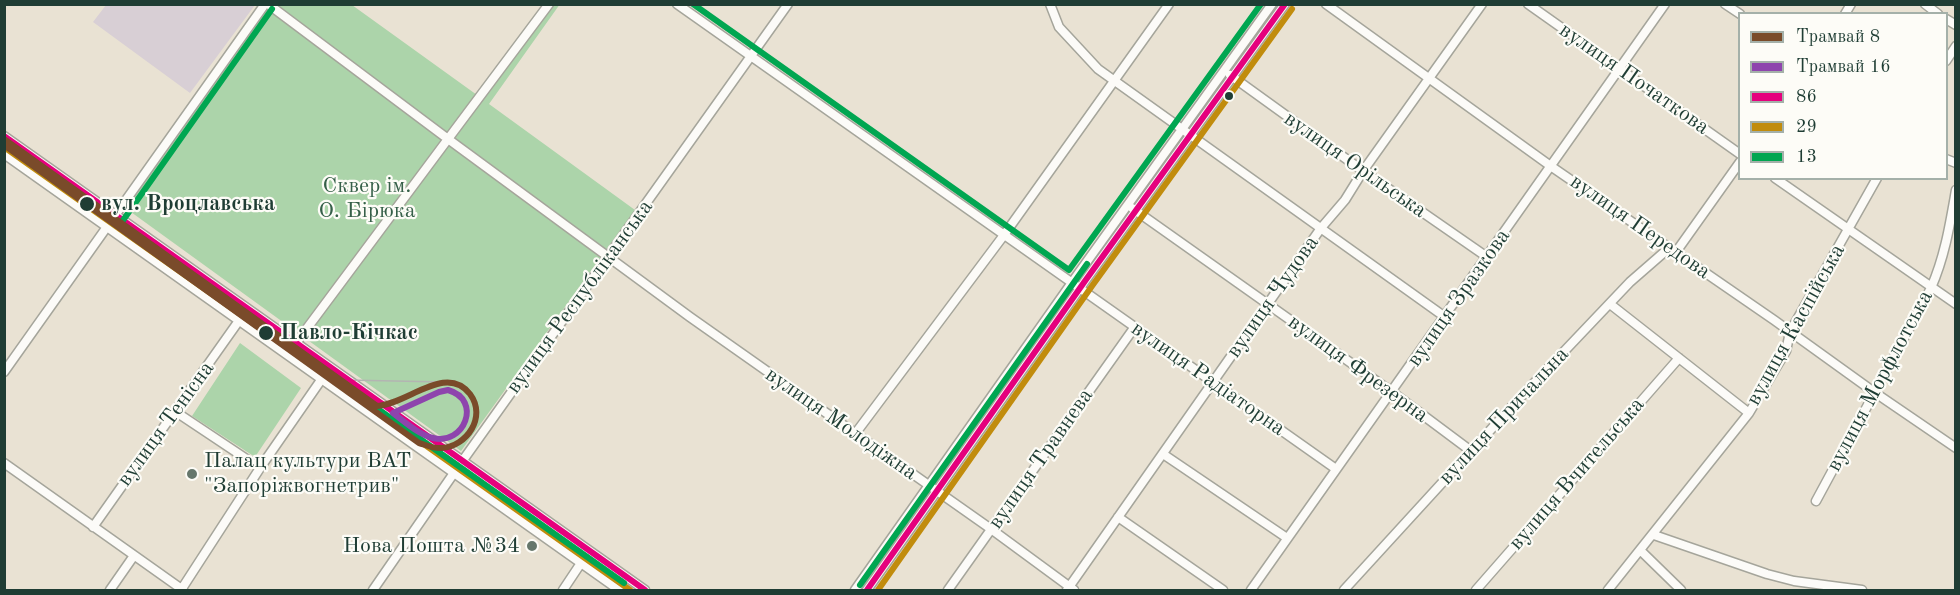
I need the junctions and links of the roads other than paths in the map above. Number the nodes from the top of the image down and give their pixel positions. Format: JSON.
{"nodes":[{"id":1,"x":267,"y":4,"type":"edge"},
{"id":2,"x":549,"y":4,"type":"edge"},
{"id":3,"x":677,"y":4,"type":"edge"},
{"id":4,"x":788,"y":4,"type":"edge"},
{"id":5,"x":1050,"y":4,"type":"edge"},
{"id":6,"x":1169,"y":4,"type":"edge"},
{"id":7,"x":1272,"y":4,"type":"edge"},
{"id":8,"x":1285,"y":4,"type":"edge"},
{"id":9,"x":1326,"y":4,"type":"edge"},
{"id":10,"x":1482,"y":4,"type":"edge"},
{"id":11,"x":1528,"y":4,"type":"edge"},
{"id":12,"x":1665,"y":4,"type":"edge"},
{"id":13,"x":1725,"y":4,"type":"edge"},
{"id":14,"x":1738,"y":13,"type":"edge"},
{"id":15,"x":1956,"y":46,"type":"edge"},
{"id":16,"x":752,"y":56,"type":"junction"},
{"id":17,"x":1948,"y":59,"type":"edge"},
{"id":18,"x":1619,"y":70,"type":"junction"},
{"id":19,"x":1224,"y":71,"type":"junction"},
{"id":20,"x":1233,"y":77,"type":"junction"},
{"id":21,"x":1429,"y":79,"type":"junction"},
{"id":22,"x":1114,"y":81,"type":"junction"},
{"id":23,"x":1183,"y":129,"type":"junction"},
{"id":24,"x":1191,"y":135,"type":"junction"},
{"id":25,"x":4,"y":136,"type":"edge"},
{"id":26,"x":448,"y":139,"type":"junction"},
{"id":27,"x":1738,"y":153,"type":"edge"},
{"id":28,"x":4,"y":154,"type":"edge"},
{"id":29,"x":1738,"y":165,"type":"edge"},
{"id":30,"x":1552,"y":167,"type":"junction"},
{"id":31,"x":1363,"y":171,"type":"junction"},
{"id":32,"x":1778,"y":180,"type":"edge"},
{"id":33,"x":1876,"y":180,"type":"edge"},
{"id":34,"x":1956,"y":189,"type":"edge"},
{"id":35,"x":1128,"y":205,"type":"junction"},
{"id":36,"x":1136,"y":212,"type":"junction"},
{"id":37,"x":115,"y":216,"type":"junction"},
{"id":38,"x":106,"y":228,"type":"junction"},
{"id":39,"x":1321,"y":228,"type":"junction"},
{"id":40,"x":1848,"y":230,"type":"junction"},
{"id":41,"x":1004,"y":235,"type":"junction"},
{"id":42,"x":1951,"y":244,"type":"edge"},
{"id":43,"x":1672,"y":250,"type":"junction"},
{"id":44,"x":1487,"y":257,"type":"junction"},
{"id":45,"x":608,"y":258,"type":"junction"},
{"id":46,"x":1071,"y":284,"type":"junction"},
{"id":47,"x":1931,"y":288,"type":"junction"},
{"id":48,"x":1080,"y":290,"type":"junction"},
{"id":49,"x":1610,"y":304,"type":"junction"},
{"id":50,"x":1956,"y":304,"type":"edge"},
{"id":51,"x":1268,"y":305,"type":"junction"},
{"id":52,"x":1445,"y":317,"type":"junction"},
{"id":53,"x":238,"y":322,"type":"junction"},
{"id":54,"x":1134,"y":328,"type":"junction"},
{"id":55,"x":1790,"y":332,"type":"junction"},
{"id":56,"x":299,"y":339,"type":"dead end"},
{"id":57,"x":1678,"y":358,"type":"junction"},
{"id":58,"x":4,"y":372,"type":"edge"},
{"id":59,"x":321,"y":380,"type":"junction"},
{"id":60,"x":1214,"y":382,"type":"junction"},
{"id":61,"x":1392,"y":392,"type":"junction"},
{"id":62,"x":1874,"y":392,"type":"junction"},
{"id":63,"x":176,"y":412,"type":"junction"},
{"id":64,"x":1749,"y":412,"type":"junction"},
{"id":65,"x":855,"y":434,"type":"junction"},
{"id":66,"x":1956,"y":448,"type":"edge"},
{"id":67,"x":1471,"y":451,"type":"junction"},
{"id":68,"x":1163,"y":454,"type":"junction"},
{"id":69,"x":462,"y":462,"type":"junction"},
{"id":70,"x":4,"y":463,"type":"edge"},
{"id":71,"x":260,"y":468,"type":"junction"},
{"id":72,"x":1336,"y":469,"type":"junction"},
{"id":73,"x":453,"y":474,"type":"junction"},
{"id":74,"x":929,"y":486,"type":"junction"},
{"id":75,"x":937,"y":492,"type":"junction"},
{"id":76,"x":1816,"y":501,"type":"dead end"},
{"id":77,"x":1118,"y":517,"type":"junction"},
{"id":78,"x":93,"y":527,"type":"junction"},
{"id":79,"x":991,"y":529,"type":"junction"},
{"id":80,"x":1654,"y":535,"type":"junction"},
{"id":81,"x":1287,"y":538,"type":"junction"},
{"id":82,"x":1640,"y":550,"type":"junction"},
{"id":83,"x":133,"y":557,"type":"junction"},
{"id":84,"x":581,"y":563,"type":"junction"},
{"id":85,"x":1070,"y":589,"type":"edge"},
{"id":86,"x":182,"y":590,"type":"edge"},
{"id":87,"x":110,"y":591,"type":"edge"},
{"id":88,"x":373,"y":591,"type":"edge"},
{"id":89,"x":563,"y":591,"type":"edge"},
{"id":90,"x":619,"y":591,"type":"edge"},
{"id":91,"x":645,"y":591,"type":"edge"},
{"id":92,"x":855,"y":591,"type":"edge"},
{"id":93,"x":867,"y":591,"type":"edge"},
{"id":94,"x":948,"y":591,"type":"edge"},
{"id":95,"x":1223,"y":591,"type":"edge"},
{"id":96,"x":1251,"y":591,"type":"edge"},
{"id":97,"x":1344,"y":591,"type":"edge"},
{"id":98,"x":1476,"y":591,"type":"edge"},
{"id":99,"x":1608,"y":591,"type":"edge"},
{"id":100,"x":1681,"y":591,"type":"edge"},
{"id":101,"x":1862,"y":591,"type":"edge"}],
"edges":[{"from":1,"to":26,"type":"street","name":"вулиця Молодіжна"},
{"from":1,"to":37,"type":"street"},
{"from":2,"to":26,"type":"street"},
{"from":3,"to":16,"type":"street"},
{"from":4,"to":16,"type":"street","name":"вулиця Республіканська"},
{"from":5,"to":22,"type":"street"},
{"from":6,"to":22,"type":"street"},
{"from":7,"to":19,"type":"street"},
{"from":8,"to":20,"type":"street"},
{"from":9,"to":21,"type":"street","name":"вулиця Передова"},
{"from":10,"to":21,"type":"street","name":"вулиця Чудова"},
{"from":11,"to":18,"type":"street","name":"вулиця Початкова"},
{"from":12,"to":18,"type":"street","name":"вулиця Зразкова"},
{"from":13,"to":14,"type":"street"},
{"from":15,"to":17,"type":"street"},
{"from":16,"to":41,"type":"street"},
{"from":16,"to":45,"type":"street","name":"вулиця Республіканська"},
{"from":18,"to":27,"type":"street","name":"вулиця Початкова"},
{"from":18,"to":30,"type":"street","name":"вулиця Зразкова"},
{"from":19,"to":20,"type":"street","name":"вулиця Орільська"},
{"from":19,"to":23,"type":"street"},
{"from":20,"to":24,"type":"street"},
{"from":20,"to":31,"type":"street","name":"вулиця Орільська"},
{"from":21,"to":30,"type":"street","name":"вулиця Передова"},
{"from":21,"to":31,"type":"street","name":"вулиця Чудова"},
{"from":22,"to":23,"type":"street"},
{"from":22,"to":41,"type":"street"},
{"from":23,"to":24,"type":"street"},
{"from":23,"to":35,"type":"street"},
{"from":24,"to":36,"type":"street"},
{"from":24,"to":39,"type":"street"},
{"from":25,"to":37,"type":"street"},
{"from":26,"to":45,"type":"street","name":"вулиця Молодіжна"},
{"from":26,"to":56,"type":"street"},
{"from":28,"to":38,"type":"street"},
{"from":29,"to":43,"type":"street","name":"вулиця Причальна"},
{"from":30,"to":43,"type":"street","name":"вулиця Передова"},
{"from":30,"to":44,"type":"street","name":"вулиця Зразкова"},
{"from":31,"to":39,"type":"street","name":"вулиця Чудова"},
{"from":31,"to":44,"type":"street","name":"вулиця Орільська"},
{"from":32,"to":40,"type":"street"},
{"from":33,"to":40,"type":"street","name":"вулиця Каспійська"},
{"from":34,"to":42,"type":"street","name":"вулиця Морфлотська"},
{"from":35,"to":36,"type":"street","name":"вулиця Фрезерна"},
{"from":35,"to":46,"type":"street"},
{"from":36,"to":48,"type":"street"},
{"from":36,"to":51,"type":"street","name":"вулиця Фрезерна"},
{"from":37,"to":38,"type":"street"},
{"from":37,"to":69,"type":"street"},
{"from":38,"to":53,"type":"street"},
{"from":38,"to":58,"type":"street"},
{"from":39,"to":51,"type":"street","name":"вулиця Чудова"},
{"from":39,"to":52,"type":"street"},
{"from":40,"to":47,"type":"street"},
{"from":40,"to":55,"type":"street","name":"вулиця Каспійська"},
{"from":41,"to":46,"type":"street"},
{"from":41,"to":65,"type":"street"},
{"from":42,"to":47,"type":"street","name":"вулиця Морфлотська"},
{"from":43,"to":49,"type":"street","name":"вулиця Причальна"},
{"from":43,"to":55,"type":"street","name":"вулиця Передова"},
{"from":44,"to":52,"type":"street","name":"вулиця Зразкова"},
{"from":45,"to":65,"type":"street","name":"вулиця Молодіжна"},
{"from":45,"to":69,"type":"street","name":"вулиця Республіканська"},
{"from":46,"to":48,"type":"street","name":"вулиця Радіаторна"},
{"from":46,"to":74,"type":"street"},
{"from":47,"to":50,"type":"street"},
{"from":47,"to":62,"type":"street","name":"вулиця Морфлотська"},
{"from":48,"to":54,"type":"street","name":"вулиця Радіаторна"},
{"from":48,"to":75,"type":"street"},
{"from":49,"to":57,"type":"street"},
{"from":49,"to":67,"type":"street","name":"вулиця Причальна"},
{"from":51,"to":60,"type":"street","name":"вулиця Чудова"},
{"from":51,"to":61,"type":"street","name":"вулиця Фрезерна"},
{"from":52,"to":61,"type":"street","name":"вулиця Зразкова"},
{"from":53,"to":59,"type":"street"},
{"from":53,"to":63,"type":"street","name":"вулиця Тенісна"},
{"from":54,"to":60,"type":"street","name":"вулиця Радіаторна"},
{"from":54,"to":79,"type":"street","name":"вулиця Травнева"},
{"from":55,"to":62,"type":"street","name":"вулиця Передова"},
{"from":55,"to":64,"type":"street","name":"вулиця Каспійська"},
{"from":57,"to":64,"type":"street"},
{"from":57,"to":98,"type":"street","name":"вулиця Вчительська"},
{"from":59,"to":71,"type":"street"},
{"from":59,"to":73,"type":"street"},
{"from":60,"to":68,"type":"street","name":"вулиця Чудова"},
{"from":60,"to":72,"type":"street","name":"вулиця Радіаторна"},
{"from":61,"to":67,"type":"street","name":"вулиця Фрезерна"},
{"from":61,"to":72,"type":"street","name":"вулиця Зразкова"},
{"from":62,"to":66,"type":"street","name":"вулиця Передова"},
{"from":62,"to":76,"type":"street","name":"вулиця Морфлотська"},
{"from":63,"to":71,"type":"street"},
{"from":63,"to":78,"type":"street","name":"вулиця Тенісна"},
{"from":64,"to":80,"type":"street","name":"вулиця Каспійська"},
{"from":65,"to":74,"type":"street","name":"вулиця Молодіжна"},
{"from":67,"to":97,"type":"street","name":"вулиця Причальна"},
{"from":68,"to":77,"type":"street","name":"вулиця Чудова"},
{"from":68,"to":81,"type":"street"},
{"from":69,"to":73,"type":"street","name":"вулиця Республіканська"},
{"from":69,"to":91,"type":"street"},
{"from":70,"to":78,"type":"street"},
{"from":71,"to":86,"type":"street"},
{"from":72,"to":81,"type":"street","name":"вулиця Зразкова"},
{"from":73,"to":84,"type":"street"},
{"from":73,"to":88,"type":"street","name":"вулиця Республіканська"},
{"from":74,"to":75,"type":"street","name":"вулиця Молодіжна"},
{"from":74,"to":92,"type":"street"},
{"from":75,"to":79,"type":"street","name":"вулиця Молодіжна"},
{"from":75,"to":93,"type":"street"},
{"from":77,"to":85,"type":"street","name":"вулиця Чудова"},
{"from":77,"to":95,"type":"street"},
{"from":78,"to":83,"type":"street"},
{"from":79,"to":85,"type":"street","name":"вулиця Молодіжна"},
{"from":79,"to":94,"type":"street","name":"вулиця Травнева"},
{"from":80,"to":82,"type":"street","name":"вулиця Каспійська"},
{"from":80,"to":101,"type":"street"},
{"from":81,"to":96,"type":"street","name":"вулиця Зразкова"},
{"from":82,"to":99,"type":"street","name":"вулиця Каспійська"},
{"from":82,"to":100,"type":"street"},
{"from":83,"to":86,"type":"street"},
{"from":83,"to":87,"type":"street"},
{"from":84,"to":89,"type":"street"},
{"from":84,"to":90,"type":"street"}]}
